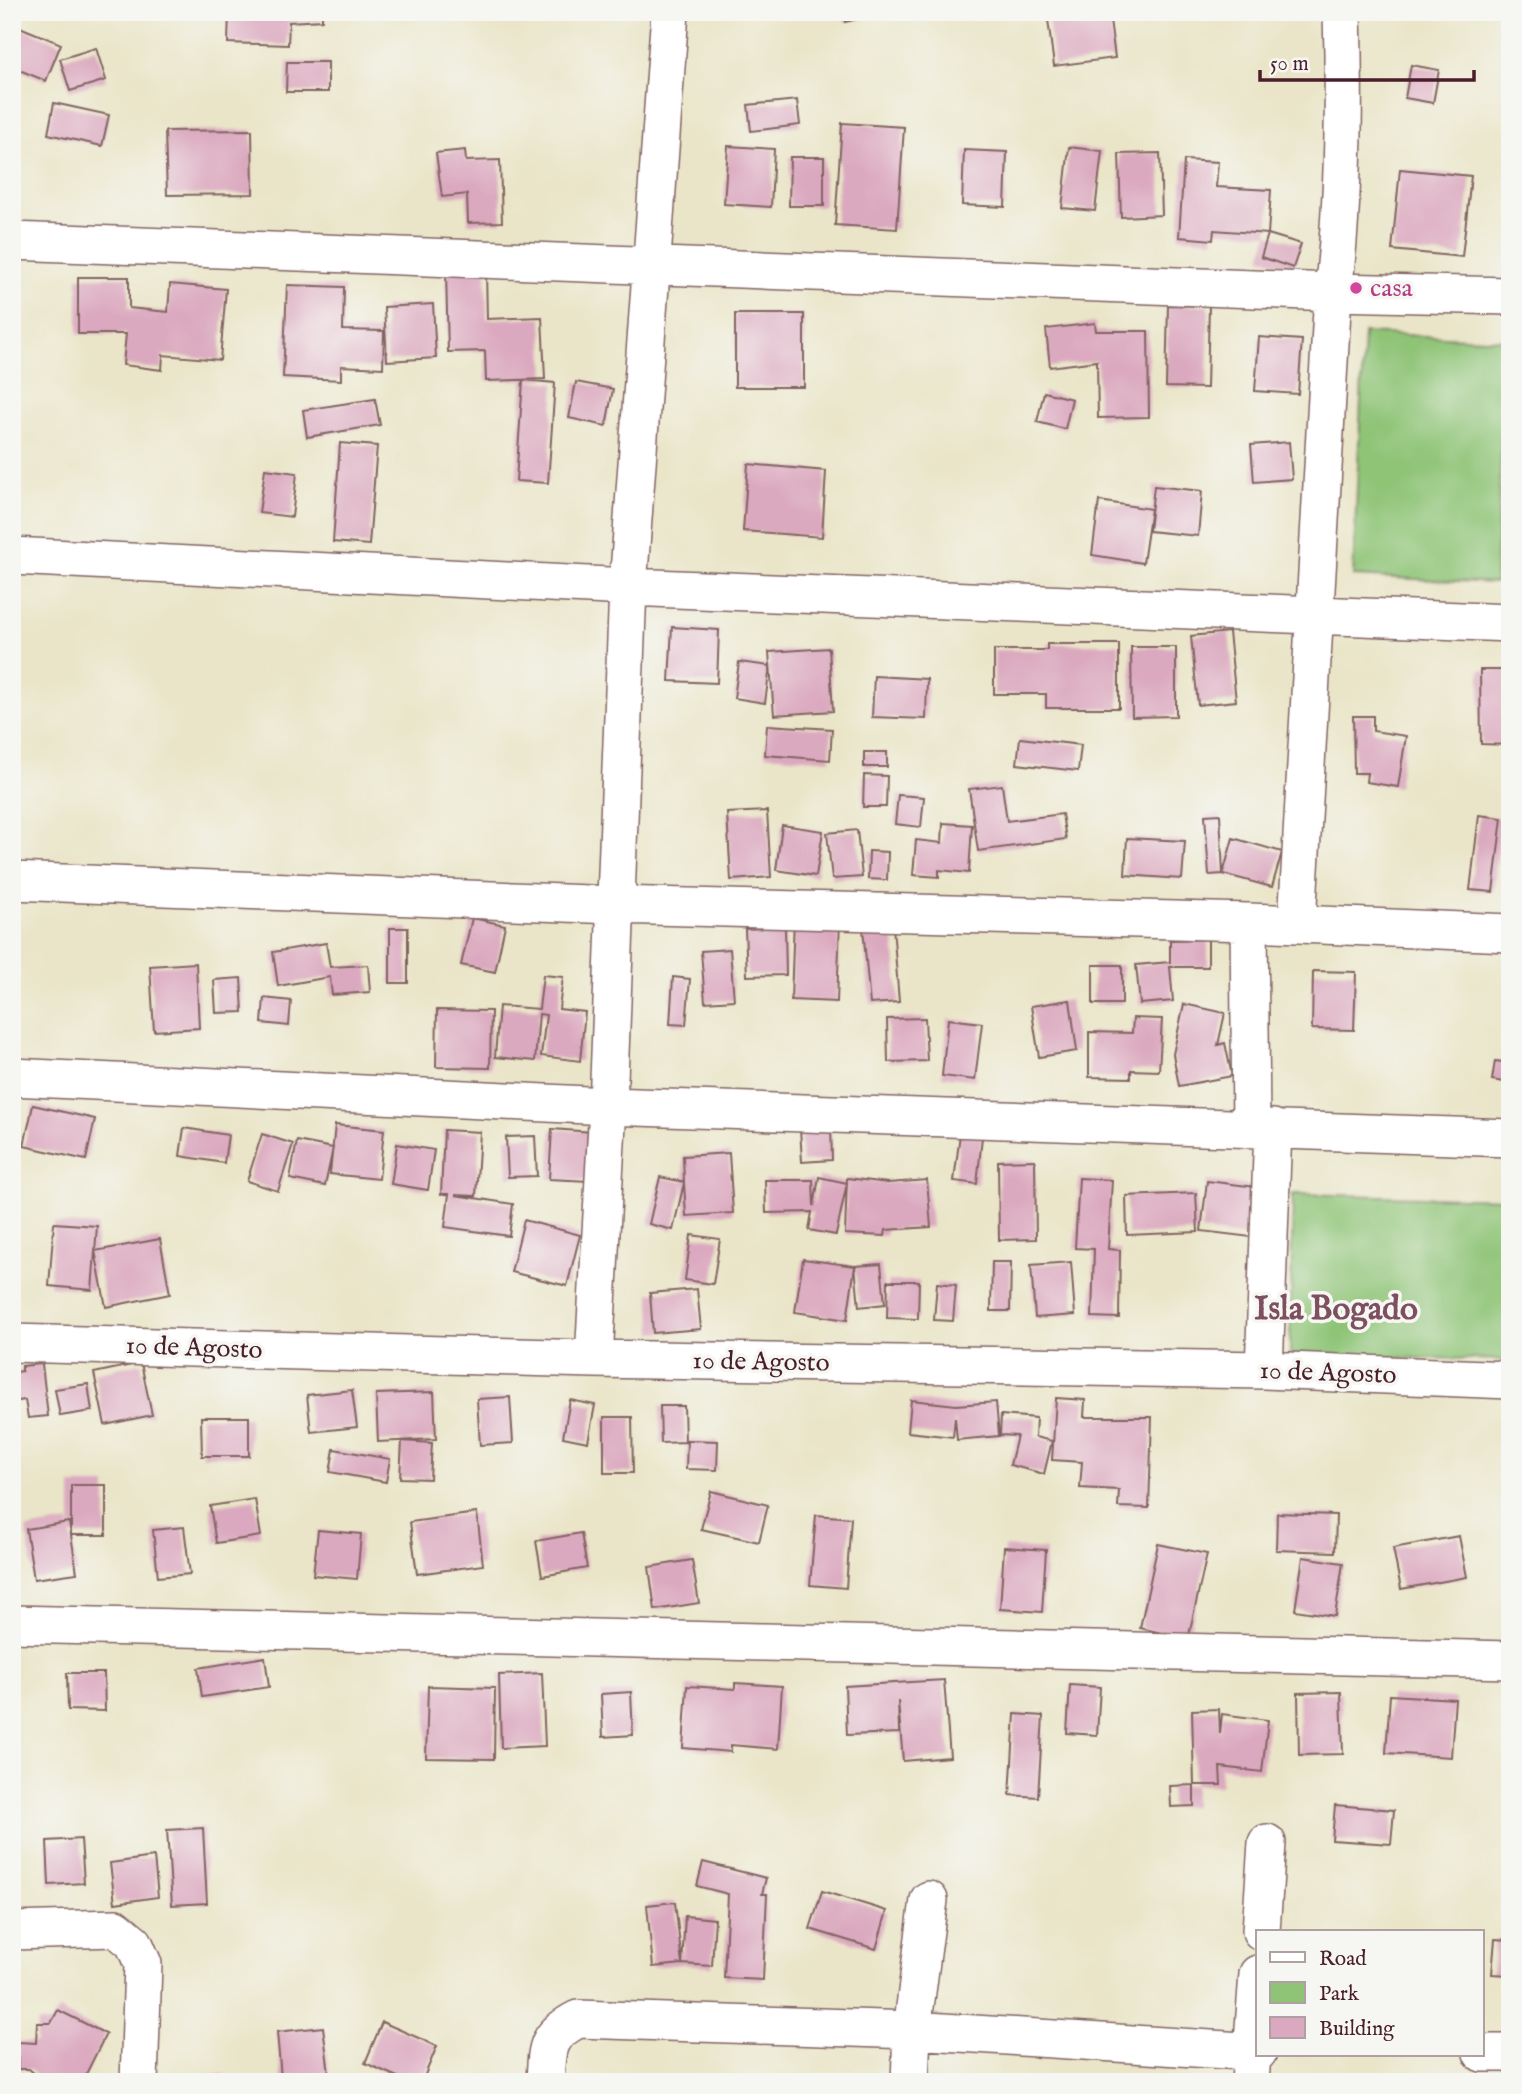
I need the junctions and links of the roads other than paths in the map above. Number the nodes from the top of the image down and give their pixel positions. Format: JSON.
{"nodes":[{"id":1,"x":670,"y":12,"type":"edge"},
{"id":2,"x":1342,"y":12,"type":"edge"},
{"id":3,"x":12,"y":241,"type":"edge"},
{"id":4,"x":652,"y":267,"type":"junction"},
{"id":5,"x":1333,"y":292,"type":"junction"},
{"id":6,"x":1510,"y":296,"type":"edge"},
{"id":7,"x":12,"y":556,"type":"edge"},
{"id":8,"x":628,"y":587,"type":"junction"},
{"id":9,"x":1313,"y":615,"type":"junction"},
{"id":10,"x":1510,"y":623,"type":"edge"},
{"id":11,"x":12,"y":881,"type":"edge"},
{"id":12,"x":615,"y":905,"type":"junction"},
{"id":13,"x":1249,"y":922,"type":"junction"},
{"id":14,"x":1297,"y":923,"type":"junction"},
{"id":15,"x":1510,"y":933,"type":"edge"},
{"id":16,"x":12,"y":1077,"type":"edge"},
{"id":17,"x":608,"y":1106,"type":"junction"},
{"id":18,"x":1262,"y":1128,"type":"junction"},
{"id":19,"x":1510,"y":1138,"type":"edge"},
{"id":20,"x":12,"y":1343,"type":"edge"},
{"id":21,"x":594,"y":1359,"type":"junction"},
{"id":22,"x":1264,"y":1370,"type":"junction"},
{"id":23,"x":1510,"y":1380,"type":"edge"},
{"id":24,"x":12,"y":1625,"type":"edge"},
{"id":25,"x":1510,"y":1660,"type":"edge"},
{"id":26,"x":1267,"y":1843,"type":"dead end"},
{"id":27,"x":929,"y":1900,"type":"dead end"},
{"id":28,"x":1261,"y":1930,"type":"edge"},
{"id":29,"x":12,"y":1931,"type":"edge"},
{"id":30,"x":1256,"y":2018,"type":"edge"},
{"id":31,"x":912,"y":2030,"type":"junction"},
{"id":32,"x":1484,"y":2053,"type":"edge"},
{"id":33,"x":1510,"y":2053,"type":"edge"},
{"id":34,"x":1254,"y":2062,"type":"edge"},
{"id":35,"x":139,"y":2082,"type":"edge"},
{"id":36,"x":545,"y":2082,"type":"edge"},
{"id":37,"x":910,"y":2082,"type":"edge"}],
"edges":[{"from":1,"to":4,"type":"street"},
{"from":2,"to":5,"type":"street"},
{"from":3,"to":4,"type":"street"},
{"from":4,"to":5,"type":"street"},
{"from":4,"to":8,"type":"street"},
{"from":5,"to":6,"type":"street"},
{"from":5,"to":9,"type":"street"},
{"from":7,"to":8,"type":"street"},
{"from":8,"to":9,"type":"street"},
{"from":8,"to":12,"type":"street"},
{"from":9,"to":10,"type":"street"},
{"from":9,"to":14,"type":"street"},
{"from":11,"to":12,"type":"street"},
{"from":12,"to":13,"type":"street"},
{"from":12,"to":17,"type":"street"},
{"from":13,"to":14,"type":"street"},
{"from":13,"to":18,"type":"street"},
{"from":14,"to":15,"type":"street"},
{"from":16,"to":17,"type":"street"},
{"from":17,"to":18,"type":"street"},
{"from":17,"to":21,"type":"street"},
{"from":18,"to":19,"type":"street"},
{"from":18,"to":22,"type":"street"},
{"from":20,"to":21,"type":"street","name":"10 de Agosto"},
{"from":21,"to":22,"type":"street","name":"10 de Agosto"},
{"from":22,"to":23,"type":"street","name":"10 de Agosto"},
{"from":24,"to":25,"type":"street"},
{"from":26,"to":28,"type":"street"},
{"from":27,"to":31,"type":"street"},
{"from":29,"to":35,"type":"street"},
{"from":30,"to":34,"type":"street"},
{"from":31,"to":34,"type":"street"},
{"from":31,"to":36,"type":"street"},
{"from":31,"to":37,"type":"street"},
{"from":32,"to":33,"type":"street"}]}
